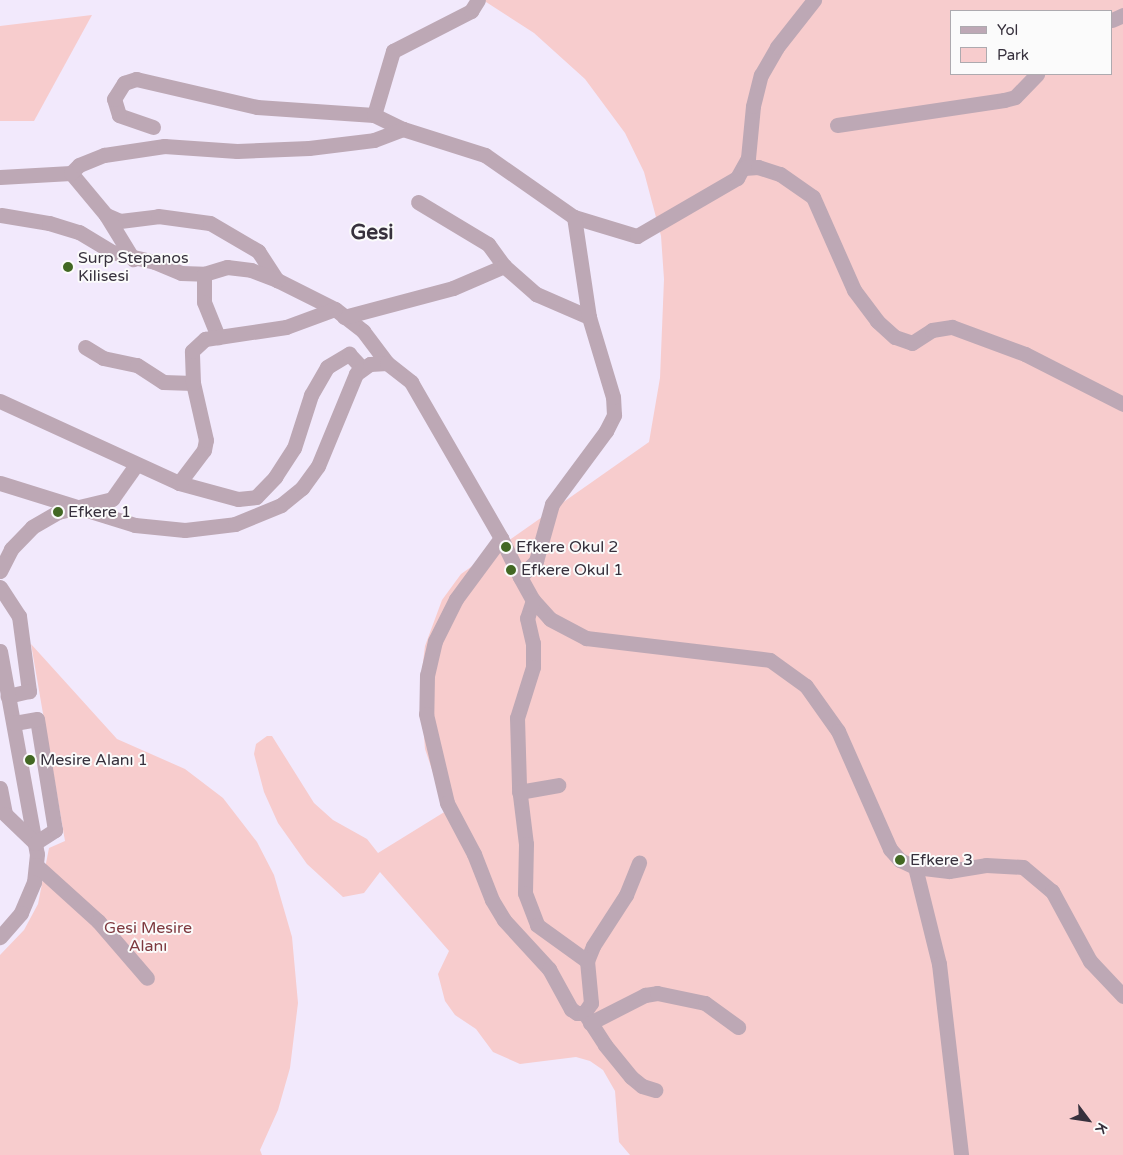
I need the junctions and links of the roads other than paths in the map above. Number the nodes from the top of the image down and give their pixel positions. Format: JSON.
{"nodes":[{"id":1,"x":478,"y":0,"type":"edge"},
{"id":2,"x":814,"y":0,"type":"edge"},
{"id":3,"x":1037,"y":75,"type":"edge"},
{"id":4,"x":374,"y":115,"type":"junction"},
{"id":5,"x":837,"y":125,"type":"dead end"},
{"id":6,"x":153,"y":127,"type":"dead end"},
{"id":7,"x":403,"y":129,"type":"junction"},
{"id":8,"x":744,"y":168,"type":"junction"},
{"id":9,"x":71,"y":173,"type":"junction"},
{"id":10,"x":0,"y":177,"type":"edge"},
{"id":11,"x":418,"y":202,"type":"dead end"},
{"id":12,"x":1,"y":215,"type":"dead end"},
{"id":13,"x":106,"y":215,"type":"junction"},
{"id":14,"x":574,"y":217,"type":"junction"},
{"id":15,"x":133,"y":259,"type":"junction"},
{"id":16,"x":504,"y":266,"type":"junction"},
{"id":17,"x":204,"y":274,"type":"junction"},
{"id":18,"x":277,"y":280,"type":"junction"},
{"id":19,"x":340,"y":313,"type":"junction"},
{"id":20,"x":589,"y":317,"type":"junction"},
{"id":21,"x":218,"y":337,"type":"junction"},
{"id":22,"x":85,"y":347,"type":"dead end"},
{"id":23,"x":387,"y":364,"type":"junction"},
{"id":24,"x":362,"y":368,"type":"junction"},
{"id":25,"x":194,"y":383,"type":"junction"},
{"id":26,"x":0,"y":401,"type":"edge"},
{"id":27,"x":1123,"y":404,"type":"edge"},
{"id":28,"x":136,"y":465,"type":"junction"},
{"id":29,"x":0,"y":483,"type":"edge"},
{"id":30,"x":179,"y":483,"type":"junction"},
{"id":31,"x":75,"y":508,"type":"junction"},
{"id":32,"x":501,"y":538,"type":"junction"},
{"id":33,"x":0,"y":571,"type":"edge"},
{"id":34,"x":520,"y":577,"type":"junction"},
{"id":35,"x":0,"y":587,"type":"edge"},
{"id":36,"x":534,"y":600,"type":"junction"},
{"id":37,"x":0,"y":651,"type":"edge"},
{"id":38,"x":8,"y":696,"type":"junction"},
{"id":39,"x":14,"y":723,"type":"junction"},
{"id":40,"x":558,"y":785,"type":"dead end"},
{"id":41,"x":0,"y":788,"type":"edge"},
{"id":42,"x":519,"y":792,"type":"junction"},
{"id":43,"x":35,"y":842,"type":"junction"},
{"id":44,"x":640,"y":862,"type":"dead end"},
{"id":45,"x":36,"y":864,"type":"junction"},
{"id":46,"x":915,"y":867,"type":"junction"},
{"id":47,"x":0,"y":937,"type":"edge"},
{"id":48,"x":587,"y":961,"type":"junction"},
{"id":49,"x":147,"y":978,"type":"dead end"},
{"id":50,"x":1123,"y":996,"type":"edge"},
{"id":51,"x":587,"y":1018,"type":"junction"},
{"id":52,"x":738,"y":1027,"type":"dead end"},
{"id":53,"x":655,"y":1090,"type":"dead end"},
{"id":54,"x":961,"y":1155,"type":"edge"}],
"edges":[{"from":1,"to":4,"type":"street"},
{"from":2,"to":8,"type":"street"},
{"from":3,"to":5,"type":"street"},
{"from":4,"to":6,"type":"street"},
{"from":4,"to":7,"type":"street"},
{"from":7,"to":9,"type":"street"},
{"from":7,"to":14,"type":"street"},
{"from":8,"to":14,"type":"street"},
{"from":8,"to":27,"type":"street"},
{"from":9,"to":10,"type":"street"},
{"from":9,"to":13,"type":"street"},
{"from":11,"to":16,"type":"street"},
{"from":12,"to":15,"type":"street"},
{"from":13,"to":15,"type":"street"},
{"from":13,"to":18,"type":"street"},
{"from":14,"to":20,"type":"street"},
{"from":15,"to":17,"type":"street"},
{"from":16,"to":19,"type":"street"},
{"from":16,"to":20,"type":"street"},
{"from":17,"to":18,"type":"street"},
{"from":17,"to":21,"type":"street"},
{"from":18,"to":19,"type":"street"},
{"from":19,"to":21,"type":"street"},
{"from":19,"to":23,"type":"street"},
{"from":20,"to":34,"type":"street"},
{"from":21,"to":25,"type":"street"},
{"from":22,"to":25,"type":"street"},
{"from":23,"to":24,"type":"street"},
{"from":23,"to":32,"type":"street"},
{"from":24,"to":30,"type":"street"},
{"from":24,"to":31,"type":"street"},
{"from":25,"to":30,"type":"street"},
{"from":26,"to":28,"type":"street"},
{"from":28,"to":30,"type":"street"},
{"from":28,"to":31,"type":"street"},
{"from":29,"to":31,"type":"street"},
{"from":31,"to":33,"type":"street"},
{"from":32,"to":34,"type":"street"},
{"from":32,"to":51,"type":"street"},
{"from":34,"to":36,"type":"street"},
{"from":35,"to":38,"type":"street"},
{"from":36,"to":42,"type":"street"},
{"from":36,"to":46,"type":"street"},
{"from":37,"to":38,"type":"street"},
{"from":38,"to":39,"type":"street"},
{"from":39,"to":43,"type":"street"},
{"from":39,"to":43,"type":"street"},
{"from":40,"to":42,"type":"street"},
{"from":41,"to":43,"type":"street"},
{"from":42,"to":48,"type":"street"},
{"from":43,"to":45,"type":"street"},
{"from":44,"to":48,"type":"street"},
{"from":45,"to":47,"type":"street"},
{"from":45,"to":49,"type":"street"},
{"from":46,"to":50,"type":"street"},
{"from":46,"to":54,"type":"street"},
{"from":48,"to":51,"type":"street"},
{"from":51,"to":52,"type":"street"},
{"from":51,"to":53,"type":"street"}]}
